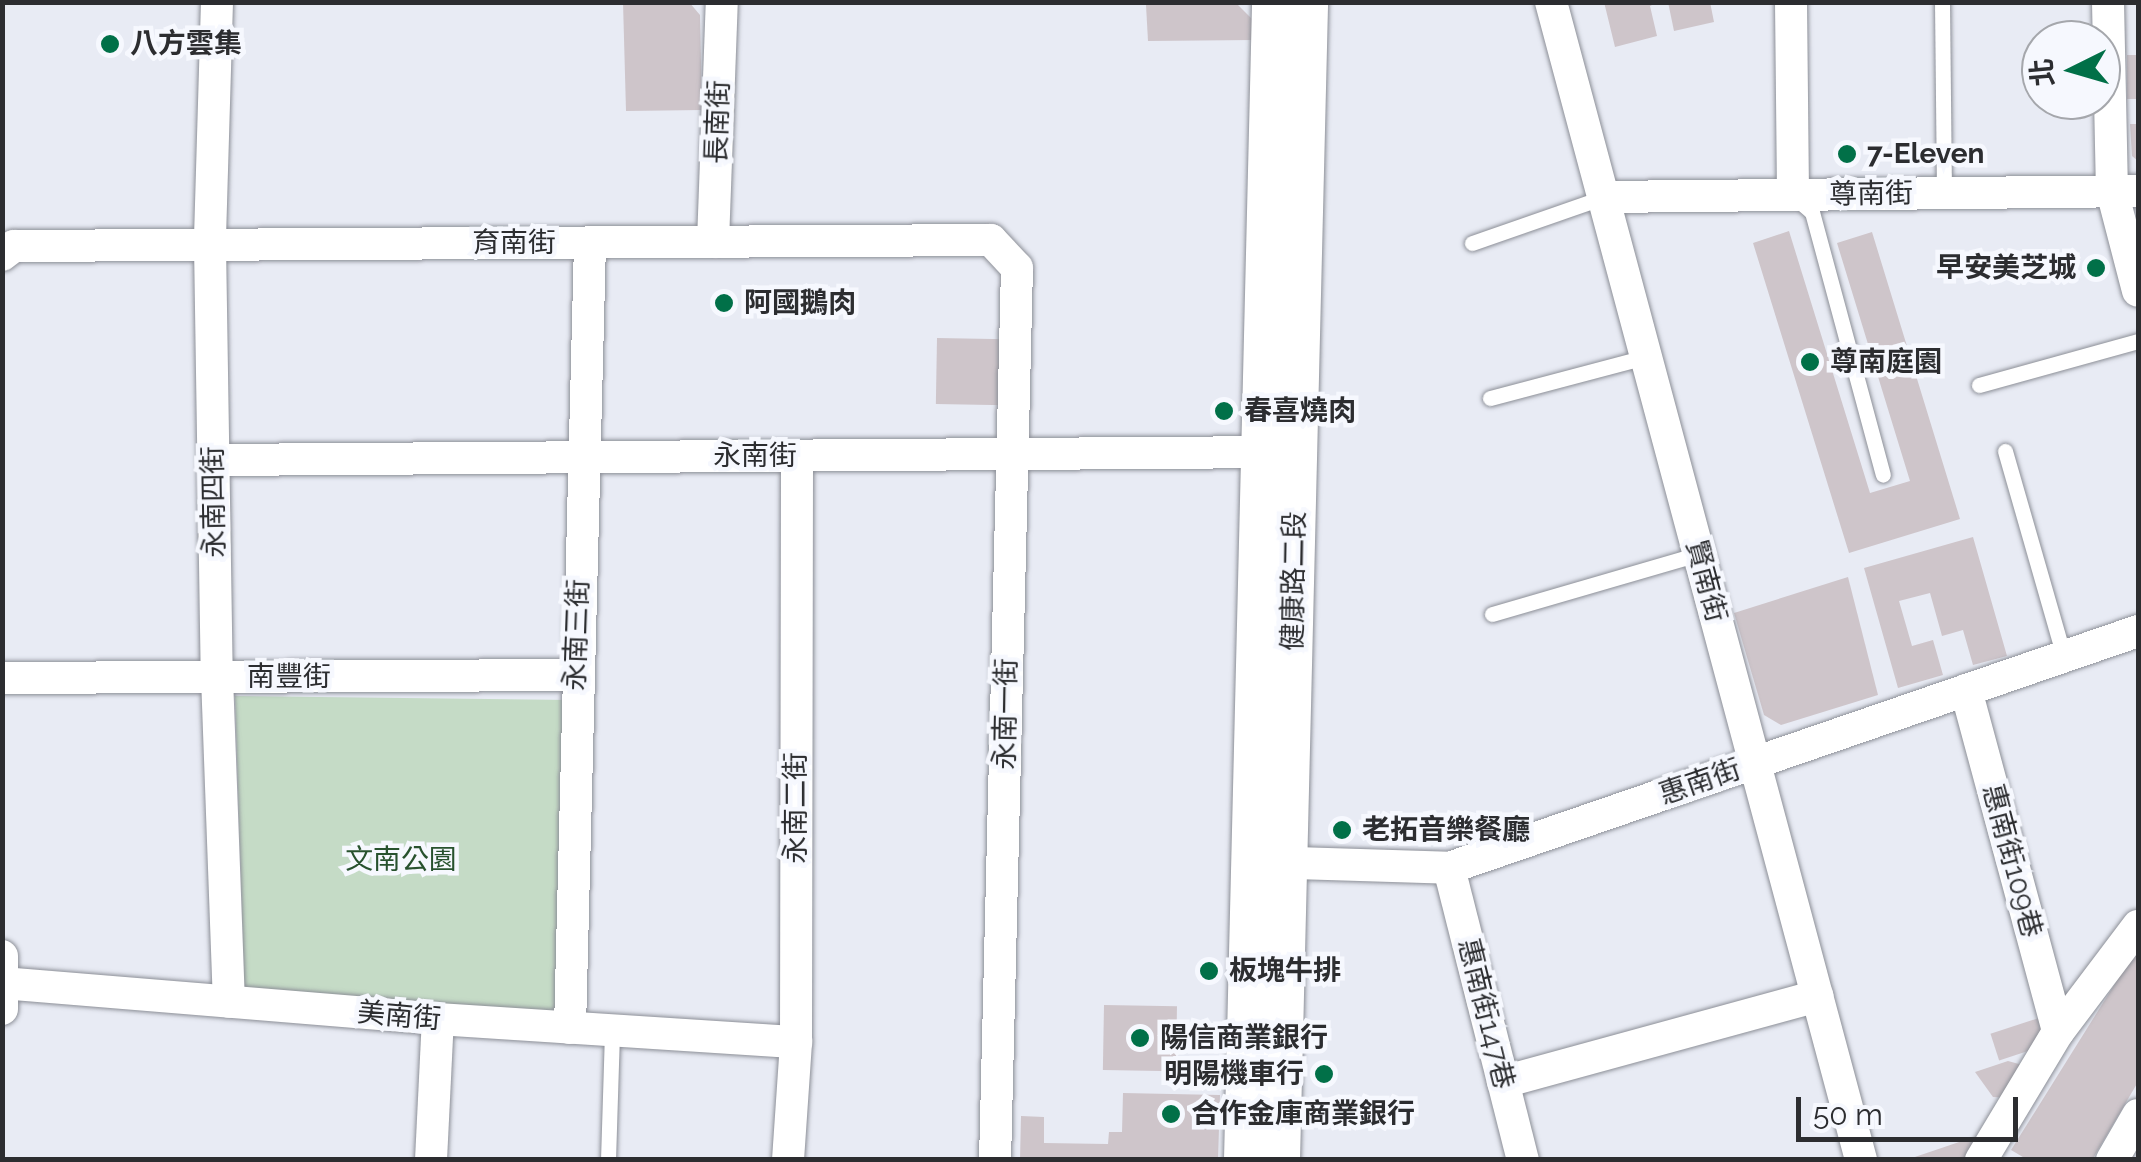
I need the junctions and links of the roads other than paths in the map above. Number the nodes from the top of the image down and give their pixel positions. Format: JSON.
{"nodes":[{"id":1,"x":216,"y":2,"type":"edge"},
{"id":2,"x":722,"y":2,"type":"edge"},
{"id":3,"x":1272,"y":2,"type":"edge"},
{"id":4,"x":1308,"y":2,"type":"edge"},
{"id":5,"x":1550,"y":2,"type":"edge"},
{"id":6,"x":1791,"y":2,"type":"edge"},
{"id":7,"x":1942,"y":2,"type":"edge"},
{"id":8,"x":2108,"y":2,"type":"edge"},
{"id":9,"x":2125,"y":191,"type":"edge"},
{"id":10,"x":1944,"y":193,"type":"junction"},
{"id":11,"x":1793,"y":195,"type":"junction"},
{"id":12,"x":1604,"y":197,"type":"junction"},
{"id":13,"x":714,"y":242,"type":"junction"},
{"id":14,"x":590,"y":243,"type":"junction"},
{"id":15,"x":1472,"y":243,"type":"dead end"},
{"id":16,"x":210,"y":245,"type":"junction"},
{"id":17,"x":2,"y":256,"type":"edge"},
{"id":18,"x":1017,"y":268,"type":"joint"},
{"id":19,"x":2138,"y":292,"type":"edge"},
{"id":20,"x":2138,"y":341,"type":"edge"},
{"id":21,"x":1646,"y":356,"type":"junction"},
{"id":22,"x":1980,"y":385,"type":"dead end"},
{"id":23,"x":1490,"y":398,"type":"dead end"},
{"id":24,"x":2006,"y":451,"type":"dead end"},
{"id":25,"x":1278,"y":452,"type":"junction"},
{"id":26,"x":1012,"y":454,"type":"junction"},
{"id":27,"x":796,"y":456,"type":"junction"},
{"id":28,"x":582,"y":457,"type":"junction"},
{"id":29,"x":214,"y":460,"type":"junction"},
{"id":30,"x":1882,"y":475,"type":"dead end"},
{"id":31,"x":1698,"y":554,"type":"junction"},
{"id":32,"x":1492,"y":614,"type":"dead end"},
{"id":33,"x":2138,"y":631,"type":"edge"},
{"id":34,"x":2064,"y":656,"type":"junction"},
{"id":35,"x":576,"y":675,"type":"junction"},
{"id":36,"x":2,"y":678,"type":"edge"},
{"id":37,"x":217,"y":678,"type":"junction"},
{"id":38,"x":1966,"y":690,"type":"junction"},
{"id":39,"x":1755,"y":763,"type":"junction"},
{"id":40,"x":1268,"y":862,"type":"junction"},
{"id":41,"x":1449,"y":868,"type":"junction"},
{"id":42,"x":2138,"y":926,"type":"edge"},
{"id":43,"x":2,"y":956,"type":"edge"},
{"id":44,"x":3,"y":984,"type":"edge"},
{"id":45,"x":1817,"y":996,"type":"junction"},
{"id":46,"x":230,"y":1002,"type":"junction"},
{"id":47,"x":2,"y":1008,"type":"edge"},
{"id":48,"x":438,"y":1019,"type":"junction"},
{"id":49,"x":570,"y":1028,"type":"junction"},
{"id":50,"x":612,"y":1030,"type":"junction"},
{"id":51,"x":2058,"y":1032,"type":"junction"},
{"id":52,"x":796,"y":1042,"type":"junction"},
{"id":53,"x":1503,"y":1082,"type":"junction"},
{"id":54,"x":2138,"y":1114,"type":"edge"},
{"id":55,"x":430,"y":1160,"type":"edge"},
{"id":56,"x":608,"y":1160,"type":"edge"},
{"id":57,"x":788,"y":1160,"type":"edge"},
{"id":58,"x":996,"y":1160,"type":"edge"},
{"id":59,"x":1244,"y":1160,"type":"edge"},
{"id":60,"x":1280,"y":1160,"type":"edge"},
{"id":61,"x":1523,"y":1160,"type":"edge"},
{"id":62,"x":1861,"y":1160,"type":"edge"},
{"id":63,"x":1980,"y":1160,"type":"edge"},
{"id":64,"x":2112,"y":1160,"type":"edge"}],
"edges":[{"from":1,"to":16,"type":"street","name":"永南四街"},
{"from":2,"to":13,"type":"street","name":"長南街"},
{"from":3,"to":25,"type":"street","name":"健康路二段"},
{"from":4,"to":25,"type":"street","name":"健康路二段"},
{"from":5,"to":12,"type":"street","name":"賢南街"},
{"from":6,"to":11,"type":"street"},
{"from":7,"to":10,"type":"lane"},
{"from":8,"to":9,"type":"street"},
{"from":9,"to":10,"type":"street","name":"尊南街"},
{"from":9,"to":19,"type":"street"},
{"from":10,"to":11,"type":"street","name":"尊南街"},
{"from":11,"to":12,"type":"street","name":"尊南街"},
{"from":11,"to":30,"type":"lane"},
{"from":12,"to":15,"type":"lane"},
{"from":12,"to":21,"type":"street","name":"賢南街"},
{"from":13,"to":14,"type":"street","name":"育南街"},
{"from":13,"to":18,"type":"street","name":"育南街"},
{"from":14,"to":16,"type":"street","name":"育南街"},
{"from":14,"to":28,"type":"street","name":"永南三街"},
{"from":16,"to":17,"type":"street","name":"育南街"},
{"from":16,"to":29,"type":"street","name":"永南四街"},
{"from":18,"to":26,"type":"street","name":"永南一街"},
{"from":20,"to":22,"type":"lane"},
{"from":21,"to":23,"type":"lane"},
{"from":21,"to":31,"type":"street","name":"賢南街"},
{"from":24,"to":34,"type":"lane"},
{"from":25,"to":26,"type":"street","name":"永南街"},
{"from":25,"to":40,"type":"street","name":"健康路二段"},
{"from":26,"to":27,"type":"street","name":"永南街"},
{"from":26,"to":58,"type":"street","name":"永南一街"},
{"from":27,"to":28,"type":"street","name":"永南街"},
{"from":27,"to":52,"type":"street","name":"永南二街"},
{"from":28,"to":29,"type":"street","name":"永南街"},
{"from":28,"to":35,"type":"street","name":"永南三街"},
{"from":29,"to":37,"type":"street","name":"永南四街"},
{"from":31,"to":32,"type":"lane"},
{"from":31,"to":39,"type":"street","name":"賢南街"},
{"from":33,"to":34,"type":"street","name":"惠南街"},
{"from":34,"to":38,"type":"street","name":"惠南街"},
{"from":35,"to":37,"type":"street","name":"南豐街"},
{"from":35,"to":49,"type":"street","name":"永南三街"},
{"from":36,"to":37,"type":"street","name":"南豐街"},
{"from":37,"to":46,"type":"street","name":"永南四街"},
{"from":38,"to":39,"type":"street","name":"惠南街"},
{"from":38,"to":51,"type":"street","name":"惠南街109巷"},
{"from":39,"to":41,"type":"street","name":"惠南街"},
{"from":39,"to":45,"type":"street","name":"賢南街"},
{"from":40,"to":41,"type":"street","name":"惠南街"},
{"from":40,"to":59,"type":"street","name":"健康路二段"},
{"from":40,"to":60,"type":"street","name":"健康路二段"},
{"from":41,"to":53,"type":"street","name":"惠南街147巷"},
{"from":42,"to":51,"type":"street"},
{"from":43,"to":44,"type":"street"},
{"from":44,"to":46,"type":"street","name":"美南街"},
{"from":44,"to":47,"type":"street"},
{"from":45,"to":53,"type":"street"},
{"from":45,"to":62,"type":"street","name":"賢南街"},
{"from":46,"to":48,"type":"street","name":"美南街"},
{"from":48,"to":49,"type":"street","name":"美南街"},
{"from":48,"to":55,"type":"street"},
{"from":49,"to":50,"type":"street","name":"美南街"},
{"from":50,"to":52,"type":"street","name":"美南街"},
{"from":50,"to":56,"type":"lane"},
{"from":51,"to":63,"type":"street"},
{"from":52,"to":57,"type":"street","name":"永南二街"},
{"from":53,"to":61,"type":"street","name":"惠南街147巷"},
{"from":54,"to":64,"type":"street"}]}
